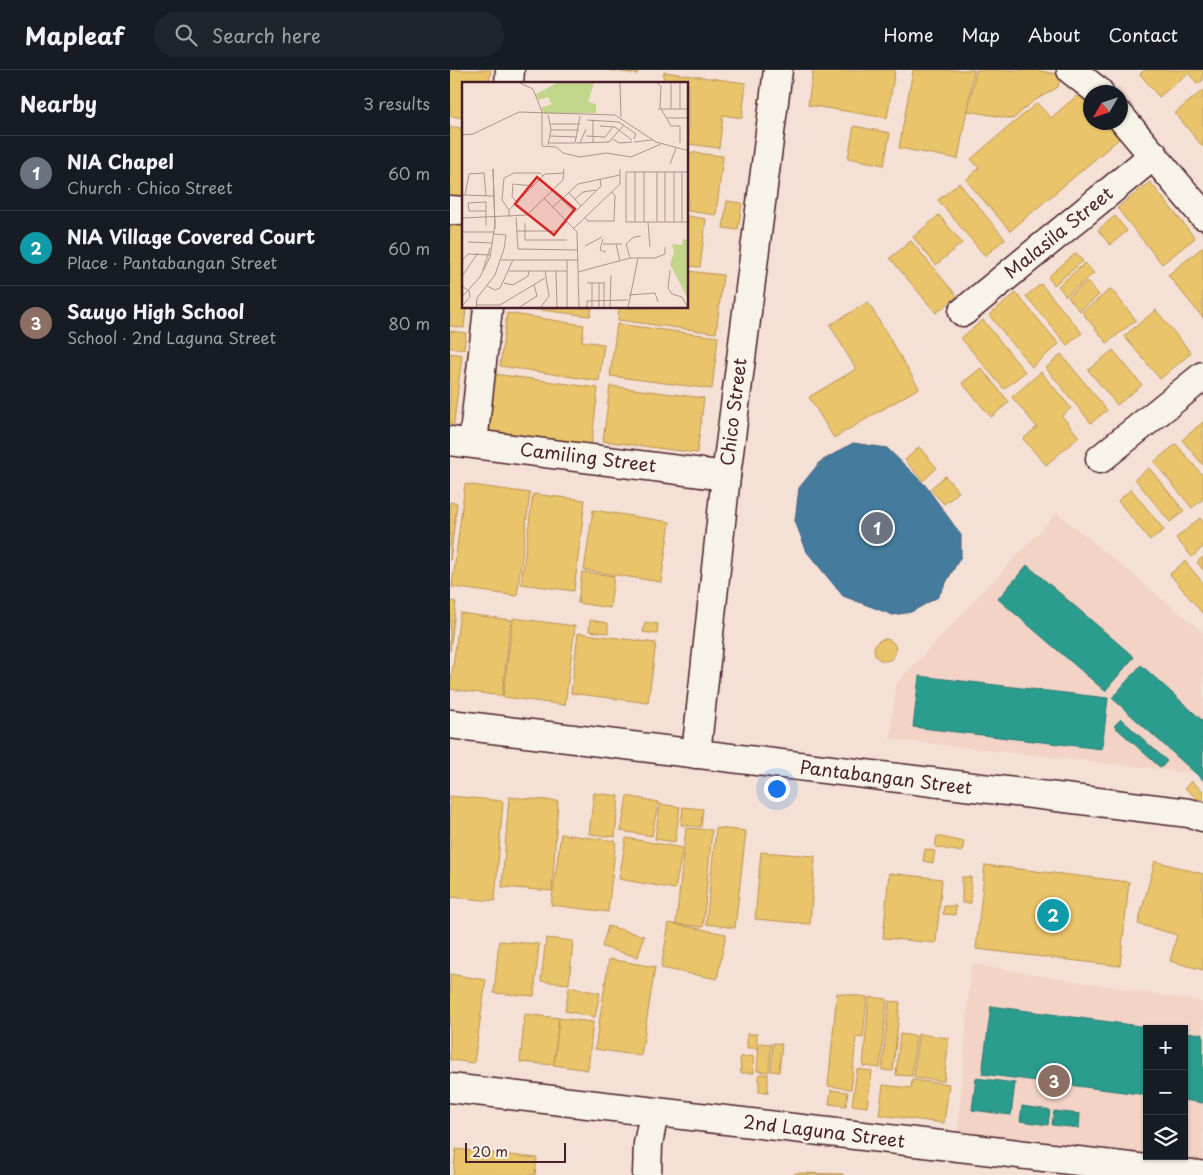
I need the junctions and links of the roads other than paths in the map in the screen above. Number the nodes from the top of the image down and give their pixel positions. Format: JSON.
{"nodes":[{"id":1,"x":778,"y":70,"type":"edge"},
{"id":2,"x":1071,"y":70,"type":"edge"},
{"id":3,"x":1090,"y":85,"type":"edge"},
{"id":4,"x":1128,"y":125,"type":"edge"},
{"id":5,"x":1154,"y":155,"type":"junction"},
{"id":6,"x":1203,"y":215,"type":"edge"},
{"id":7,"x":488,"y":309,"type":"edge"},
{"id":8,"x":963,"y":312,"type":"dead end"},
{"id":9,"x":1203,"y":376,"type":"edge"},
{"id":10,"x":462,"y":442,"type":"edge"},
{"id":11,"x":1100,"y":459,"type":"dead end"},
{"id":12,"x":726,"y":476,"type":"junction"},
{"id":13,"x":450,"y":724,"type":"edge"},
{"id":14,"x":696,"y":754,"type":"junction"},
{"id":15,"x":1203,"y":817,"type":"edge"},
{"id":16,"x":450,"y":1088,"type":"edge"},
{"id":17,"x":654,"y":1113,"type":"junction"},
{"id":18,"x":1156,"y":1173,"type":"edge"},
{"id":19,"x":647,"y":1175,"type":"edge"},
{"id":20,"x":1199,"y":1175,"type":"edge"}],
"edges":[{"from":1,"to":12,"type":"street","name":"Chico Street"},
{"from":2,"to":3,"type":"street"},
{"from":4,"to":5,"type":"street"},
{"from":5,"to":6,"type":"street"},
{"from":5,"to":8,"type":"street","name":"Malasila Street"},
{"from":7,"to":10,"type":"street"},
{"from":9,"to":11,"type":"street"},
{"from":10,"to":12,"type":"street","name":"Camiling Street"},
{"from":12,"to":14,"type":"street","name":"Chico Street"},
{"from":13,"to":14,"type":"street","name":"Pantabangan Street"},
{"from":14,"to":15,"type":"street","name":"Pantabangan Street"},
{"from":16,"to":17,"type":"street","name":"2nd Laguna Street"},
{"from":17,"to":18,"type":"street","name":"2nd Laguna Street"},
{"from":17,"to":19,"type":"street"},
{"from":18,"to":20,"type":"street","name":"2nd Laguna Street"}]}
